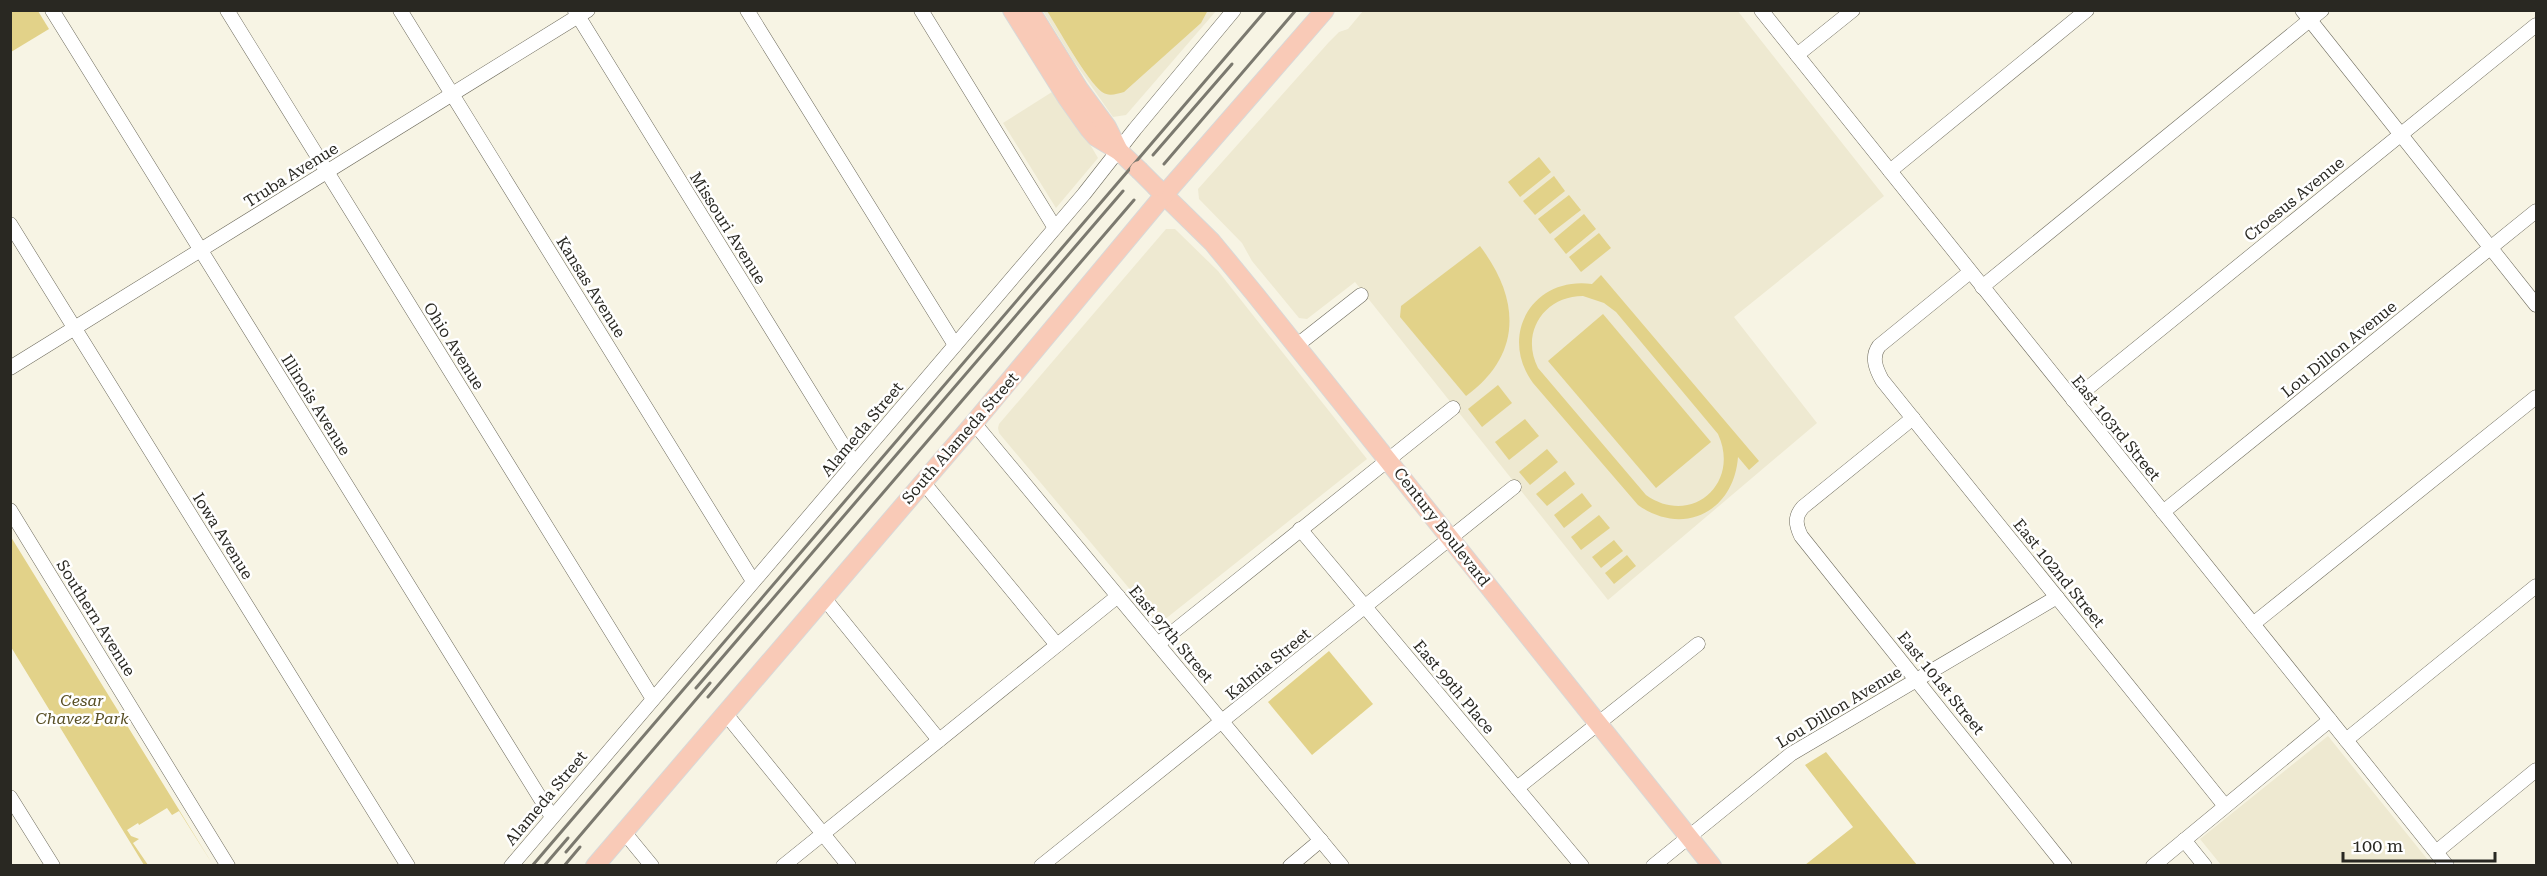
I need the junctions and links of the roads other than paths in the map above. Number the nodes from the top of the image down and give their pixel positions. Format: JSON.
{"nodes":[{"id":1,"x":52,"y":10,"type":"edge"},
{"id":2,"x":227,"y":10,"type":"edge"},
{"id":3,"x":400,"y":10,"type":"edge"},
{"id":4,"x":747,"y":10,"type":"edge"},
{"id":5,"x":921,"y":10,"type":"edge"},
{"id":6,"x":1012,"y":10,"type":"edge"},
{"id":7,"x":1030,"y":10,"type":"edge"},
{"id":8,"x":1234,"y":10,"type":"edge"},
{"id":9,"x":1325,"y":10,"type":"edge"},
{"id":10,"x":1761,"y":10,"type":"edge"},
{"id":11,"x":1853,"y":10,"type":"edge"},
{"id":12,"x":2087,"y":10,"type":"edge"},
{"id":13,"x":2322,"y":10,"type":"edge"},
{"id":14,"x":580,"y":12,"type":"edge"},
{"id":15,"x":2306,"y":15,"type":"edge"},
{"id":16,"x":2536,"y":26,"type":"edge"},
{"id":17,"x":1797,"y":55,"type":"junction"},
{"id":18,"x":452,"y":94,"type":"junction"},
{"id":19,"x":2400,"y":135,"type":"junction"},
{"id":20,"x":1119,"y":151,"type":"junction"},
{"id":21,"x":1890,"y":171,"type":"junction"},
{"id":22,"x":327,"y":172,"type":"junction"},
{"id":23,"x":1160,"y":191,"type":"junction"},
{"id":24,"x":2536,"y":211,"type":"edge"},
{"id":25,"x":10,"y":224,"type":"edge"},
{"id":26,"x":1055,"y":228,"type":"junction"},
{"id":27,"x":2490,"y":248,"type":"junction"},
{"id":28,"x":201,"y":250,"type":"junction"},
{"id":29,"x":1970,"y":272,"type":"junction"},
{"id":30,"x":1982,"y":286,"type":"junction"},
{"id":31,"x":1361,"y":295,"type":"dead end"},
{"id":32,"x":2536,"y":305,"type":"edge"},
{"id":33,"x":75,"y":328,"type":"junction"},
{"id":34,"x":955,"y":345,"type":"junction"},
{"id":35,"x":1296,"y":346,"type":"junction"},
{"id":36,"x":10,"y":368,"type":"edge"},
{"id":37,"x":2536,"y":397,"type":"edge"},
{"id":38,"x":2073,"y":400,"type":"junction"},
{"id":39,"x":1453,"y":408,"type":"dead end"},
{"id":40,"x":1913,"y":418,"type":"junction"},
{"id":41,"x":974,"y":423,"type":"junction"},
{"id":42,"x":1388,"y":459,"type":"junction"},
{"id":43,"x":854,"y":464,"type":"junction"},
{"id":44,"x":922,"y":482,"type":"junction"},
{"id":45,"x":1514,"y":487,"type":"dead end"},
{"id":46,"x":10,"y":510,"type":"edge"},
{"id":47,"x":2163,"y":512,"type":"junction"},
{"id":48,"x":1300,"y":529,"type":"junction"},
{"id":49,"x":1451,"y":538,"type":"junction"},
{"id":50,"x":753,"y":581,"type":"junction"},
{"id":51,"x":2536,"y":586,"type":"edge"},
{"id":52,"x":1118,"y":596,"type":"junction"},
{"id":53,"x":2057,"y":597,"type":"junction"},
{"id":54,"x":824,"y":598,"type":"junction"},
{"id":55,"x":1366,"y":607,"type":"junction"},
{"id":56,"x":2253,"y":624,"type":"junction"},
{"id":57,"x":1158,"y":644,"type":"junction"},
{"id":58,"x":1698,"y":644,"type":"dead end"},
{"id":59,"x":1057,"y":645,"type":"junction"},
{"id":60,"x":1916,"y":680,"type":"junction"},
{"id":61,"x":653,"y":699,"type":"junction"},
{"id":62,"x":725,"y":712,"type":"junction"},
{"id":63,"x":2330,"y":720,"type":"junction"},
{"id":64,"x":1222,"y":722,"type":"junction"},
{"id":65,"x":1599,"y":724,"type":"junction"},
{"id":66,"x":939,"y":740,"type":"junction"},
{"id":67,"x":2346,"y":740,"type":"junction"},
{"id":68,"x":2536,"y":770,"type":"edge"},
{"id":69,"x":1517,"y":788,"type":"junction"},
{"id":70,"x":10,"y":797,"type":"edge"},
{"id":71,"x":2225,"y":806,"type":"junction"},
{"id":72,"x":552,"y":817,"type":"junction"},
{"id":73,"x":624,"y":831,"type":"junction"},
{"id":74,"x":823,"y":834,"type":"junction"},
{"id":75,"x":1688,"y":837,"type":"junction"},
{"id":76,"x":1321,"y":840,"type":"junction"},
{"id":77,"x":2184,"y":840,"type":"junction"},
{"id":78,"x":2436,"y":852,"type":"junction"},
{"id":79,"x":53,"y":866,"type":"edge"},
{"id":80,"x":228,"y":866,"type":"edge"},
{"id":81,"x":408,"y":866,"type":"edge"},
{"id":82,"x":511,"y":866,"type":"edge"},
{"id":83,"x":595,"y":866,"type":"edge"},
{"id":84,"x":652,"y":866,"type":"edge"},
{"id":85,"x":783,"y":866,"type":"edge"},
{"id":86,"x":849,"y":866,"type":"edge"},
{"id":87,"x":1041,"y":866,"type":"edge"},
{"id":88,"x":1290,"y":866,"type":"edge"},
{"id":89,"x":1342,"y":866,"type":"edge"},
{"id":90,"x":1582,"y":866,"type":"edge"},
{"id":91,"x":1653,"y":866,"type":"edge"},
{"id":92,"x":1712,"y":866,"type":"edge"},
{"id":93,"x":2065,"y":866,"type":"edge"},
{"id":94,"x":2153,"y":866,"type":"edge"},
{"id":95,"x":2205,"y":866,"type":"edge"},
{"id":96,"x":2447,"y":866,"type":"edge"}],
"edges":[{"from":1,"to":28,"type":"street","name":"Illinois Avenue"},
{"from":2,"to":22,"type":"street","name":"Ohio Avenue"},
{"from":3,"to":18,"type":"street","name":"Kansas Avenue"},
{"from":4,"to":34,"type":"street"},
{"from":5,"to":26,"type":"street"},
{"from":6,"to":20,"type":"main road"},
{"from":7,"to":20,"type":"main road"},
{"from":8,"to":20,"type":"street","name":"Alameda Street"},
{"from":9,"to":23,"type":"main road","name":"South Alameda Street"},
{"from":10,"to":17,"type":"street","name":"East 103rd Street"},
{"from":11,"to":17,"type":"street"},
{"from":12,"to":21,"type":"street"},
{"from":13,"to":15,"type":"street"},
{"from":14,"to":18,"type":"street","name":"Truba Avenue"},
{"from":14,"to":43,"type":"street","name":"Missouri Avenue"},
{"from":15,"to":19,"type":"street"},
{"from":15,"to":30,"type":"street"},
{"from":16,"to":19,"type":"street","name":"Croesus Avenue"},
{"from":17,"to":21,"type":"street","name":"East 103rd Street"},
{"from":18,"to":22,"type":"street","name":"Truba Avenue"},
{"from":18,"to":50,"type":"street","name":"Kansas Avenue"},
{"from":19,"to":27,"type":"street"},
{"from":19,"to":38,"type":"street","name":"Croesus Avenue"},
{"from":20,"to":23,"type":"main road","name":"Century Boulevard","bridge":true},
{"from":20,"to":26,"type":"street","name":"Alameda Street"},
{"from":21,"to":29,"type":"street","name":"East 103rd Street"},
{"from":22,"to":28,"type":"street","name":"Truba Avenue"},
{"from":22,"to":61,"type":"street","name":"Ohio Avenue"},
{"from":23,"to":35,"type":"main road","name":"Century Boulevard"},
{"from":23,"to":41,"type":"main road","name":"South Alameda Street"},
{"from":24,"to":27,"type":"street","name":"Lou Dillon Avenue"},
{"from":25,"to":33,"type":"street","name":"Iowa Avenue"},
{"from":26,"to":34,"type":"street","name":"Alameda Street"},
{"from":27,"to":32,"type":"street"},
{"from":27,"to":47,"type":"street","name":"Lou Dillon Avenue"},
{"from":28,"to":33,"type":"street","name":"Truba Avenue"},
{"from":28,"to":72,"type":"street","name":"Illinois Avenue"},
{"from":29,"to":30,"type":"street","name":"East 103rd Street"},
{"from":29,"to":40,"type":"street","name":"East 102nd Street"},
{"from":30,"to":38,"type":"street","name":"East 103rd Street"},
{"from":31,"to":35,"type":"street"},
{"from":33,"to":36,"type":"street","name":"Truba Avenue"},
{"from":33,"to":81,"type":"street","name":"Iowa Avenue"},
{"from":34,"to":43,"type":"street","name":"Alameda Street"},
{"from":35,"to":42,"type":"main road","name":"Century Boulevard"},
{"from":37,"to":56,"type":"street"},
{"from":38,"to":47,"type":"street","name":"East 103rd Street"},
{"from":39,"to":42,"type":"street"},
{"from":40,"to":53,"type":"street","name":"East 102nd Street"},
{"from":40,"to":60,"type":"street","name":"East 101st Street"},
{"from":41,"to":44,"type":"main road","name":"South Alameda Street"},
{"from":41,"to":52,"type":"street","name":"East 97th Street"},
{"from":42,"to":48,"type":"street"},
{"from":42,"to":49,"type":"main road","name":"Century Boulevard"},
{"from":43,"to":50,"type":"street","name":"Alameda Street"},
{"from":44,"to":54,"type":"main road","name":"South Alameda Street"},
{"from":44,"to":59,"type":"street"},
{"from":45,"to":49,"type":"street","name":"Kalmia Street"},
{"from":46,"to":80,"type":"street","name":"Southern Avenue"},
{"from":47,"to":56,"type":"street","name":"East 103rd Street"},
{"from":48,"to":55,"type":"street","name":"East 99th Place"},
{"from":48,"to":57,"type":"street"},
{"from":49,"to":55,"type":"street","name":"Kalmia Street"},
{"from":49,"to":65,"type":"main road","name":"Century Boulevard"},
{"from":50,"to":61,"type":"street","name":"Alameda Street"},
{"from":51,"to":67,"type":"street"},
{"from":52,"to":57,"type":"street","name":"East 97th Street"},
{"from":52,"to":59,"type":"street"},
{"from":53,"to":60,"type":"street","name":"Lou Dillon Avenue"},
{"from":53,"to":71,"type":"street","name":"East 102nd Street"},
{"from":54,"to":62,"type":"main road","name":"South Alameda Street"},
{"from":54,"to":66,"type":"street"},
{"from":55,"to":64,"type":"street","name":"Kalmia Street"},
{"from":55,"to":69,"type":"street","name":"East 99th Place"},
{"from":56,"to":63,"type":"street","name":"East 103rd Street"},
{"from":57,"to":64,"type":"street","name":"East 97th Street"},
{"from":58,"to":65,"type":"street"},
{"from":59,"to":66,"type":"street"},
{"from":60,"to":75,"type":"street","name":"Lou Dillon Avenue"},
{"from":60,"to":93,"type":"street","name":"East 101st Street"},
{"from":61,"to":72,"type":"street","name":"Alameda Street"},
{"from":62,"to":73,"type":"main road","name":"South Alameda Street"},
{"from":62,"to":74,"type":"street"},
{"from":63,"to":67,"type":"street","name":"East 103rd Street"},
{"from":63,"to":71,"type":"street"},
{"from":64,"to":76,"type":"street","name":"East 97th Street"},
{"from":64,"to":87,"type":"street","name":"Kalmia Street"},
{"from":65,"to":69,"type":"street"},
{"from":65,"to":75,"type":"main road","name":"Century Boulevard"},
{"from":66,"to":74,"type":"street"},
{"from":67,"to":78,"type":"street","name":"East 103rd Street"},
{"from":68,"to":78,"type":"street"},
{"from":69,"to":90,"type":"street","name":"East 99th Place"},
{"from":70,"to":79,"type":"street"},
{"from":71,"to":77,"type":"street"},
{"from":72,"to":82,"type":"street","name":"Alameda Street"},
{"from":73,"to":83,"type":"main road","name":"South Alameda Street"},
{"from":73,"to":84,"type":"street"},
{"from":74,"to":85,"type":"street"},
{"from":74,"to":86,"type":"street"},
{"from":75,"to":91,"type":"street","name":"Lou Dillon Avenue"},
{"from":75,"to":92,"type":"main road","name":"Century Boulevard"},
{"from":76,"to":88,"type":"street"},
{"from":76,"to":89,"type":"street","name":"East 97th Street"},
{"from":77,"to":94,"type":"street"},
{"from":77,"to":95,"type":"street"},
{"from":78,"to":96,"type":"street","name":"East 103rd Street"}]}
